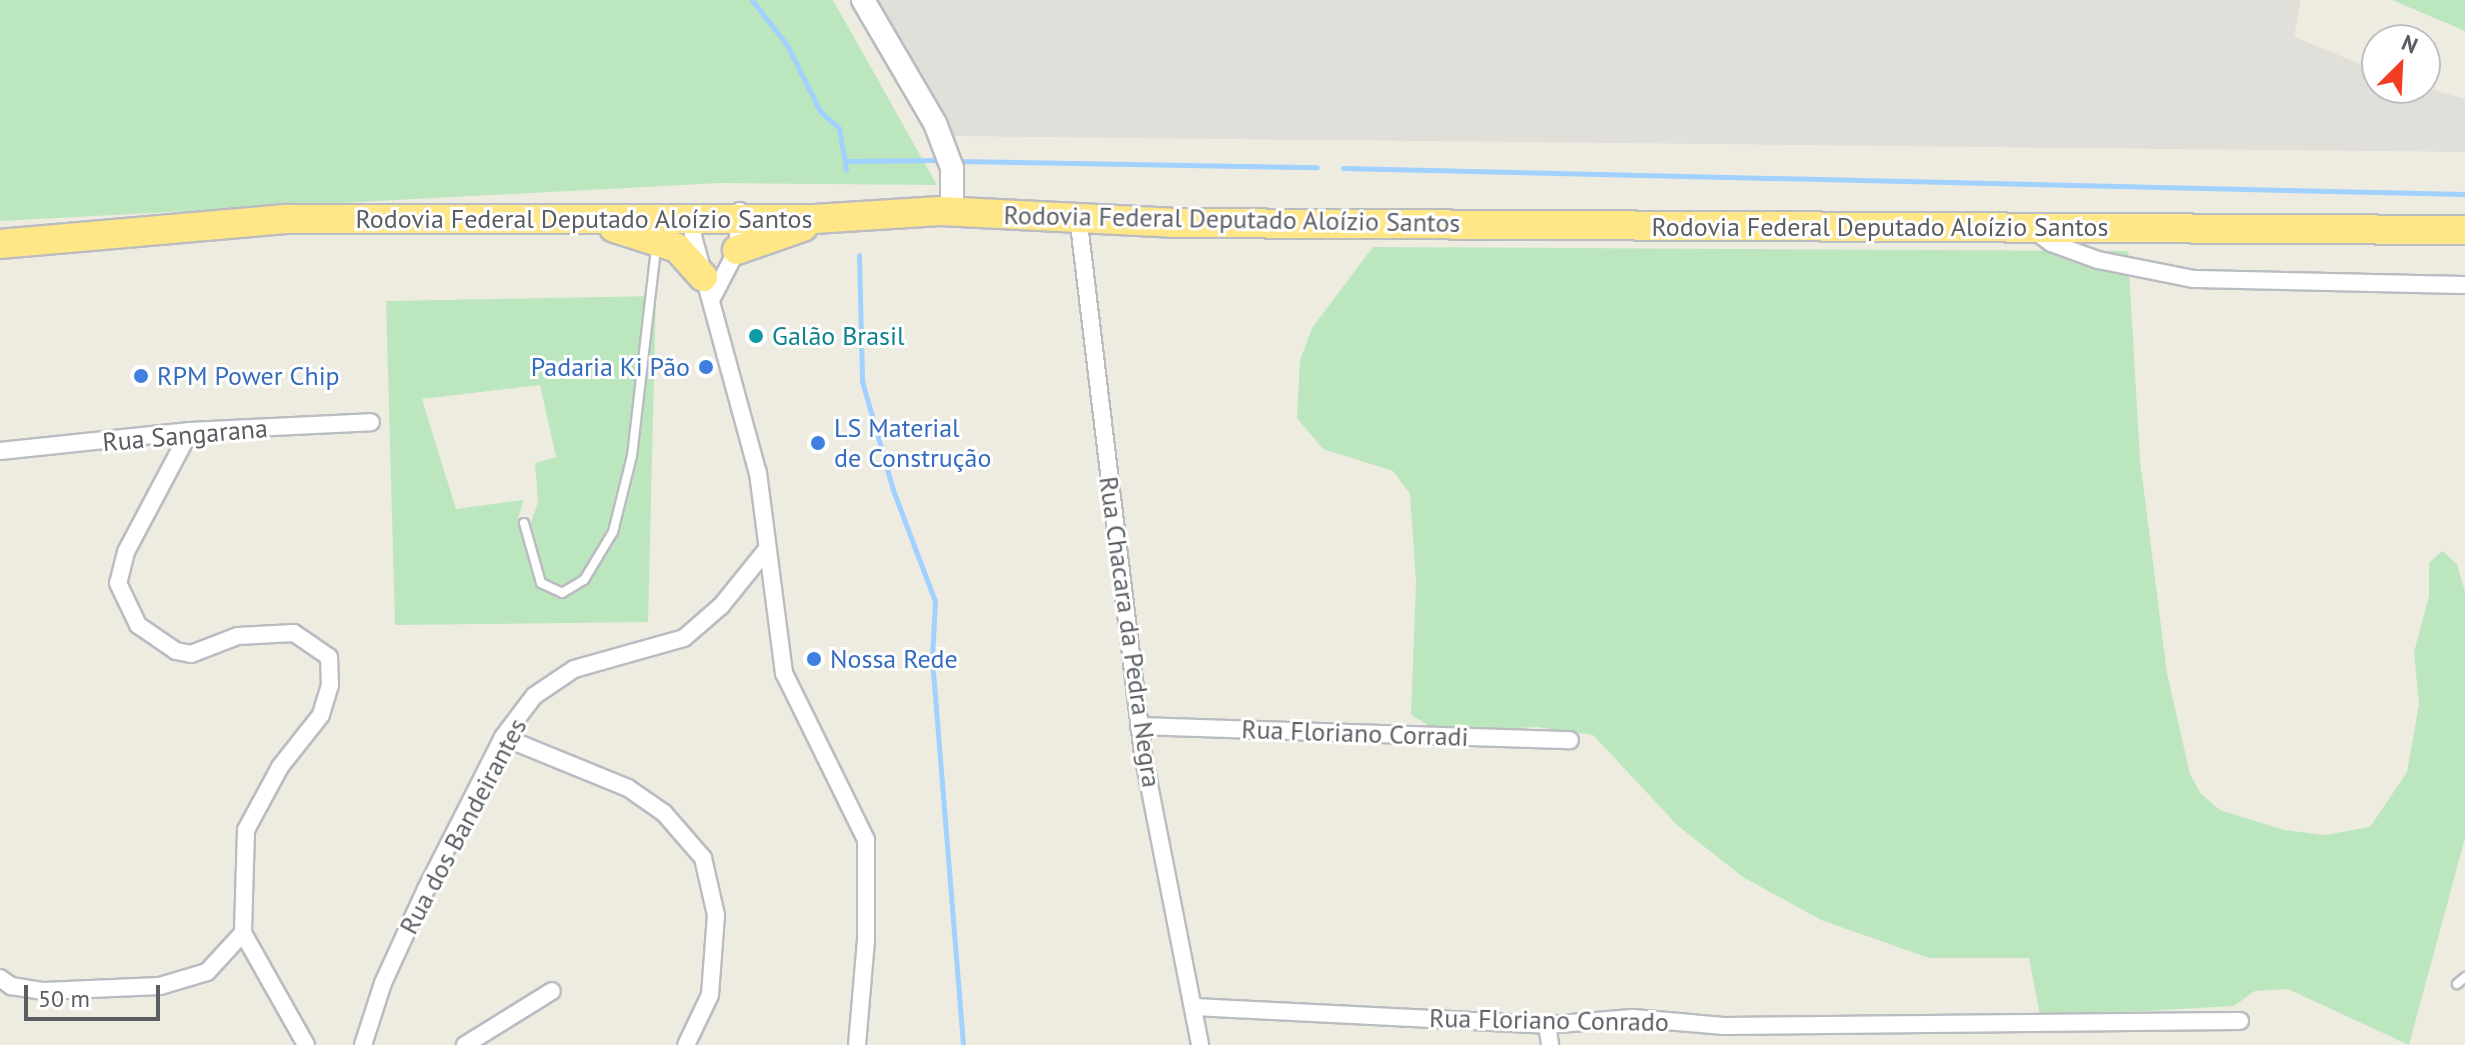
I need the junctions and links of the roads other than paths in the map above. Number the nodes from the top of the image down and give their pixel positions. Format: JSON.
{"nodes":[{"id":1,"x":863,"y":0,"type":"edge"},
{"id":2,"x":740,"y":211,"type":"junction"},
{"id":3,"x":695,"y":212,"type":"junction"},
{"id":4,"x":946,"y":212,"type":"junction"},
{"id":5,"x":1078,"y":216,"type":"junction"},
{"id":6,"x":847,"y":217,"type":"junction"},
{"id":7,"x":505,"y":218,"type":"junction"},
{"id":8,"x":574,"y":218,"type":"junction"},
{"id":9,"x":2031,"y":228,"type":"junction"},
{"id":10,"x":2465,"y":230,"type":"edge"},
{"id":11,"x":657,"y":240,"type":"junction"},
{"id":12,"x":0,"y":244,"type":"edge"},
{"id":13,"x":737,"y":250,"type":"junction"},
{"id":14,"x":2465,"y":285,"type":"edge"},
{"id":15,"x":708,"y":288,"type":"junction"},
{"id":16,"x":371,"y":422,"type":"dead end"},
{"id":17,"x":190,"y":431,"type":"junction"},
{"id":18,"x":0,"y":451,"type":"edge"},
{"id":19,"x":524,"y":523,"type":"dead end"},
{"id":20,"x":767,"y":549,"type":"junction"},
{"id":21,"x":1139,"y":726,"type":"junction"},
{"id":22,"x":503,"y":737,"type":"junction"},
{"id":23,"x":1570,"y":740,"type":"dead end"},
{"id":24,"x":243,"y":933,"type":"junction"},
{"id":25,"x":2465,"y":977,"type":"edge"},
{"id":26,"x":0,"y":978,"type":"edge"},
{"id":27,"x":2457,"y":984,"type":"dead end"},
{"id":28,"x":552,"y":991,"type":"dead end"},
{"id":29,"x":1194,"y":1007,"type":"junction"},
{"id":30,"x":2240,"y":1021,"type":"dead end"},
{"id":31,"x":1547,"y":1025,"type":"junction"},
{"id":32,"x":306,"y":1045,"type":"edge"},
{"id":33,"x":363,"y":1045,"type":"edge"},
{"id":34,"x":465,"y":1045,"type":"edge"},
{"id":35,"x":686,"y":1045,"type":"edge"},
{"id":36,"x":857,"y":1045,"type":"edge"},
{"id":37,"x":1200,"y":1045,"type":"edge"},
{"id":38,"x":1550,"y":1045,"type":"edge"}],
"edges":[{"from":1,"to":4,"type":"street"},
{"from":2,"to":3,"type":"highway","name":"Rodovia Federal Deputado Aloízio Santos"},
{"from":2,"to":4,"type":"highway"},
{"from":2,"to":6,"type":"highway","name":"Rodovia Federal Deputado Aloízio Santos"},
{"from":2,"to":13,"type":"street"},
{"from":3,"to":7,"type":"highway"},
{"from":3,"to":8,"type":"highway","name":"Rodovia Federal Deputado Aloízio Santos"},
{"from":3,"to":15,"type":"street"},
{"from":4,"to":5,"type":"highway","name":"Rodovia Federal Deputado Aloízio Santos"},
{"from":4,"to":6,"type":"highway","name":"Rodovia Federal Deputado Aloízio Santos"},
{"from":5,"to":9,"type":"highway","name":"Rodovia Federal Deputado Aloízio Santos"},
{"from":5,"to":21,"type":"street","name":"Rua Chacara da Pedra Negra"},
{"from":6,"to":13,"type":"highway"},
{"from":7,"to":8,"type":"highway","name":"Rodovia Federal Deputado Aloízio Santos"},
{"from":7,"to":12,"type":"highway","name":"Rodovia Federal Deputado Aloízio Santos"},
{"from":8,"to":11,"type":"highway"},
{"from":9,"to":10,"type":"highway","name":"Rodovia Federal Deputado Aloízio Santos"},
{"from":9,"to":14,"type":"street"},
{"from":11,"to":15,"type":"highway"},
{"from":11,"to":19,"type":"lane"},
{"from":13,"to":15,"type":"street"},
{"from":15,"to":20,"type":"street"},
{"from":16,"to":17,"type":"street","name":"Rua Sangarana"},
{"from":17,"to":18,"type":"street","name":"Rua Sangarana"},
{"from":17,"to":24,"type":"street"},
{"from":20,"to":22,"type":"street","name":"Rua dos Bandeirantes"},
{"from":20,"to":36,"type":"street"},
{"from":21,"to":23,"type":"street","name":"Rua Floriano Corradi"},
{"from":21,"to":29,"type":"street","name":"Rua Chacara da Pedra Negra"},
{"from":22,"to":33,"type":"street","name":"Rua dos Bandeirantes"},
{"from":22,"to":35,"type":"street"},
{"from":24,"to":26,"type":"street"},
{"from":24,"to":32,"type":"street"},
{"from":25,"to":27,"type":"lane"},
{"from":28,"to":34,"type":"street"},
{"from":29,"to":31,"type":"street","name":"Rua Floriano Conrado"},
{"from":29,"to":37,"type":"street","name":"Rua Chacara da Pedra Negra"},
{"from":30,"to":31,"type":"street","name":"Rua Floriano Conrado"},
{"from":31,"to":38,"type":"street"}]}
